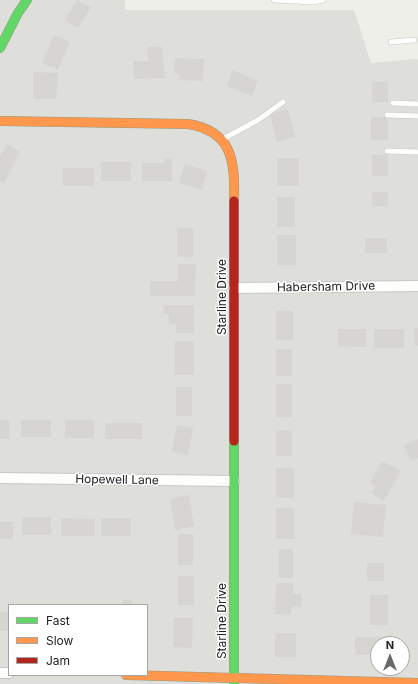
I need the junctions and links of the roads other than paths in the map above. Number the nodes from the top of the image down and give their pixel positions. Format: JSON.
{"nodes":[{"id":1,"x":27,"y":0,"type":"edge"},
{"id":2,"x":274,"y":0,"type":"edge"},
{"id":3,"x":323,"y":0,"type":"edge"},
{"id":4,"x":414,"y":40,"type":"dead end"},
{"id":5,"x":391,"y":42,"type":"dead end"},
{"id":6,"x":0,"y":48,"type":"edge"},
{"id":7,"x":283,"y":102,"type":"dead end"},
{"id":8,"x":393,"y":103,"type":"dead end"},
{"id":9,"x":418,"y":104,"type":"edge"},
{"id":10,"x":387,"y":115,"type":"dead end"},
{"id":11,"x":418,"y":116,"type":"edge"},
{"id":12,"x":0,"y":121,"type":"edge"},
{"id":13,"x":222,"y":139,"type":"junction"},
{"id":14,"x":387,"y":151,"type":"dead end"},
{"id":15,"x":418,"y":152,"type":"edge"},
{"id":16,"x":418,"y":286,"type":"edge"},
{"id":17,"x":234,"y":288,"type":"junction"},
{"id":18,"x":0,"y":478,"type":"edge"},
{"id":19,"x":234,"y":481,"type":"junction"},
{"id":20,"x":148,"y":676,"type":"edge"},
{"id":21,"x":234,"y":680,"type":"edge"},
{"id":22,"x":418,"y":683,"type":"edge"}],
"edges":[{"from":1,"to":6,"type":"street"},
{"from":2,"to":3,"type":"lane"},
{"from":4,"to":5,"type":"lane"},
{"from":7,"to":13,"type":"lane"},
{"from":8,"to":9,"type":"lane"},
{"from":10,"to":11,"type":"lane"},
{"from":12,"to":13,"type":"street","name":"Starline Drive"},
{"from":13,"to":17,"type":"street","name":"Starline Drive"},
{"from":14,"to":15,"type":"lane"},
{"from":16,"to":17,"type":"street","name":"Habersham Drive"},
{"from":17,"to":19,"type":"street","name":"Starline Drive"},
{"from":18,"to":19,"type":"street","name":"Hopewell Lane"},
{"from":19,"to":21,"type":"street","name":"Starline Drive"},
{"from":20,"to":21,"type":"street"},
{"from":21,"to":22,"type":"street"}]}
